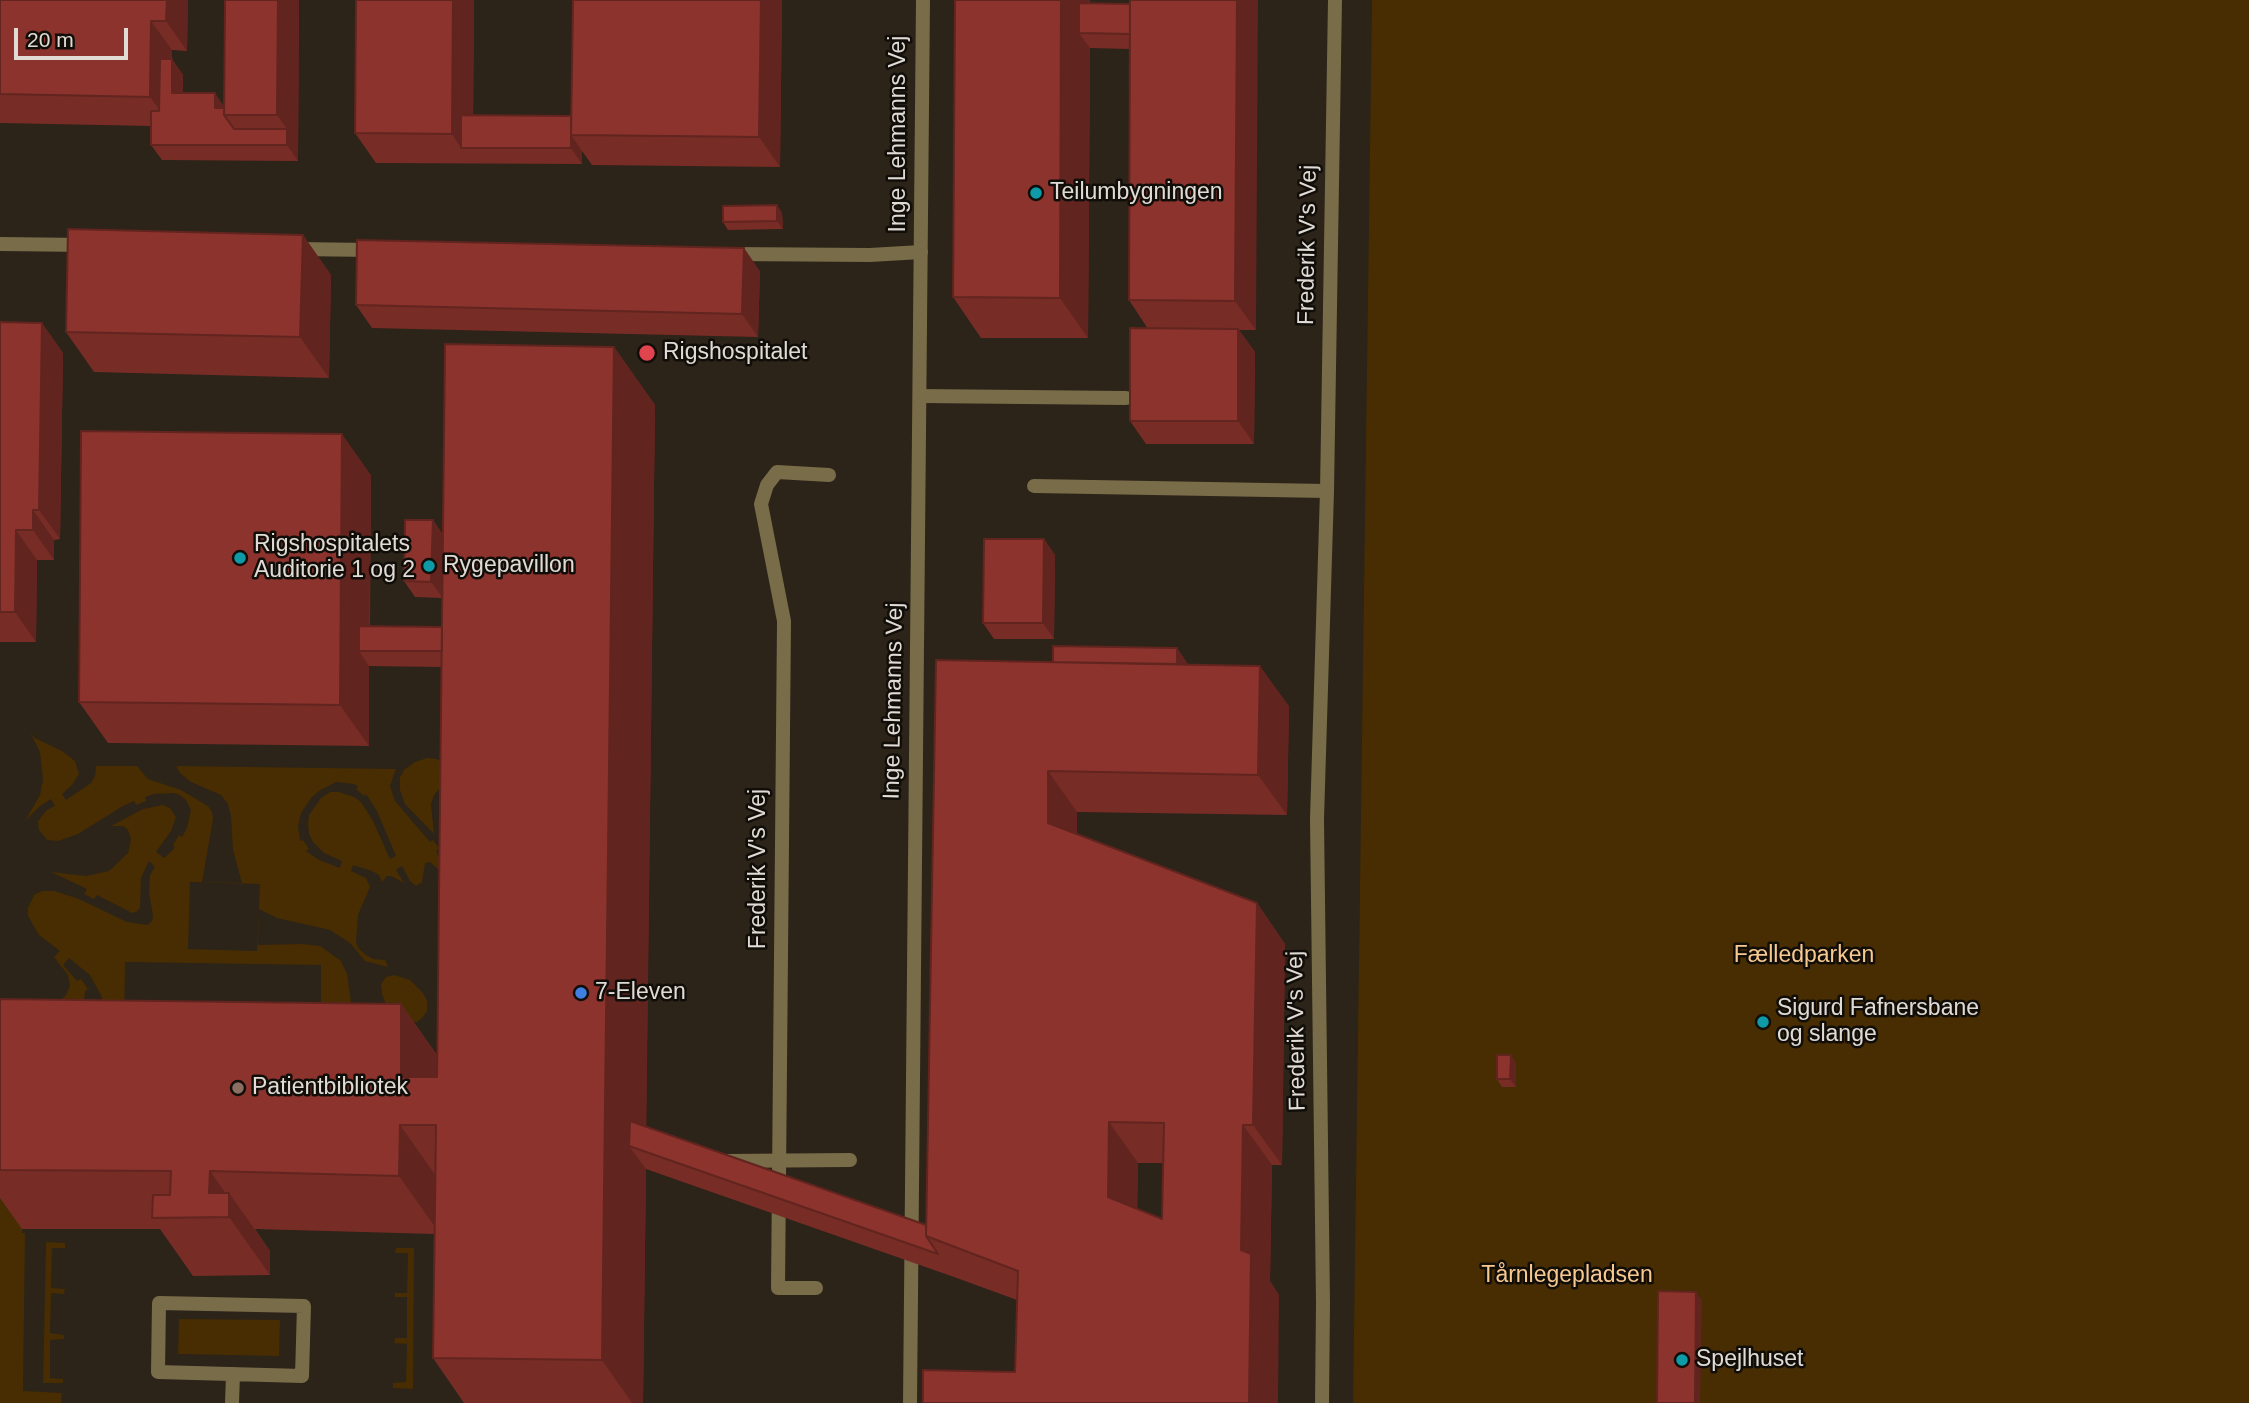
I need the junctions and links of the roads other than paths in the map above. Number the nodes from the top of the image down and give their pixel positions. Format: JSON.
{"nodes":[{"id":1,"x":923,"y":0,"type":"edge"},
{"id":2,"x":1335,"y":0,"type":"edge"},
{"id":3,"x":0,"y":244,"type":"edge"},
{"id":4,"x":99,"y":246,"type":"edge"},
{"id":5,"x":279,"y":249,"type":"edge"},
{"id":6,"x":387,"y":250,"type":"edge"},
{"id":7,"x":921,"y":252,"type":"junction"},
{"id":8,"x":719,"y":253,"type":"edge"},
{"id":9,"x":920,"y":396,"type":"junction"},
{"id":10,"x":1126,"y":398,"type":"dead end"},
{"id":11,"x":829,"y":475,"type":"dead end"},
{"id":12,"x":1034,"y":486,"type":"dead end"},
{"id":13,"x":1327,"y":491,"type":"junction"},
{"id":14,"x":850,"y":1160,"type":"dead end"},
{"id":15,"x":715,"y":1161,"type":"edge"},
{"id":16,"x":816,"y":1288,"type":"dead end"},
{"id":17,"x":233,"y":1374,"type":"junction"},
{"id":18,"x":232,"y":1403,"type":"edge"},
{"id":19,"x":910,"y":1403,"type":"edge"},
{"id":20,"x":1322,"y":1403,"type":"edge"}],
"edges":[{"from":1,"to":7,"type":"street","name":"Inge Lehmanns Vej"},
{"from":2,"to":13,"type":"street","name":"Frederik V's Vej"},
{"from":3,"to":4,"type":"street"},
{"from":5,"to":6,"type":"street"},
{"from":7,"to":8,"type":"street"},
{"from":7,"to":9,"type":"street","name":"Inge Lehmanns Vej"},
{"from":9,"to":10,"type":"street"},
{"from":9,"to":19,"type":"street","name":"Inge Lehmanns Vej"},
{"from":11,"to":16,"type":"street","name":"Frederik V's Vej"},
{"from":12,"to":13,"type":"street"},
{"from":13,"to":20,"type":"street","name":"Frederik V's Vej"},
{"from":14,"to":15,"type":"street","bridge":true},
{"from":17,"to":17,"type":"street"},
{"from":17,"to":18,"type":"street"}]}
